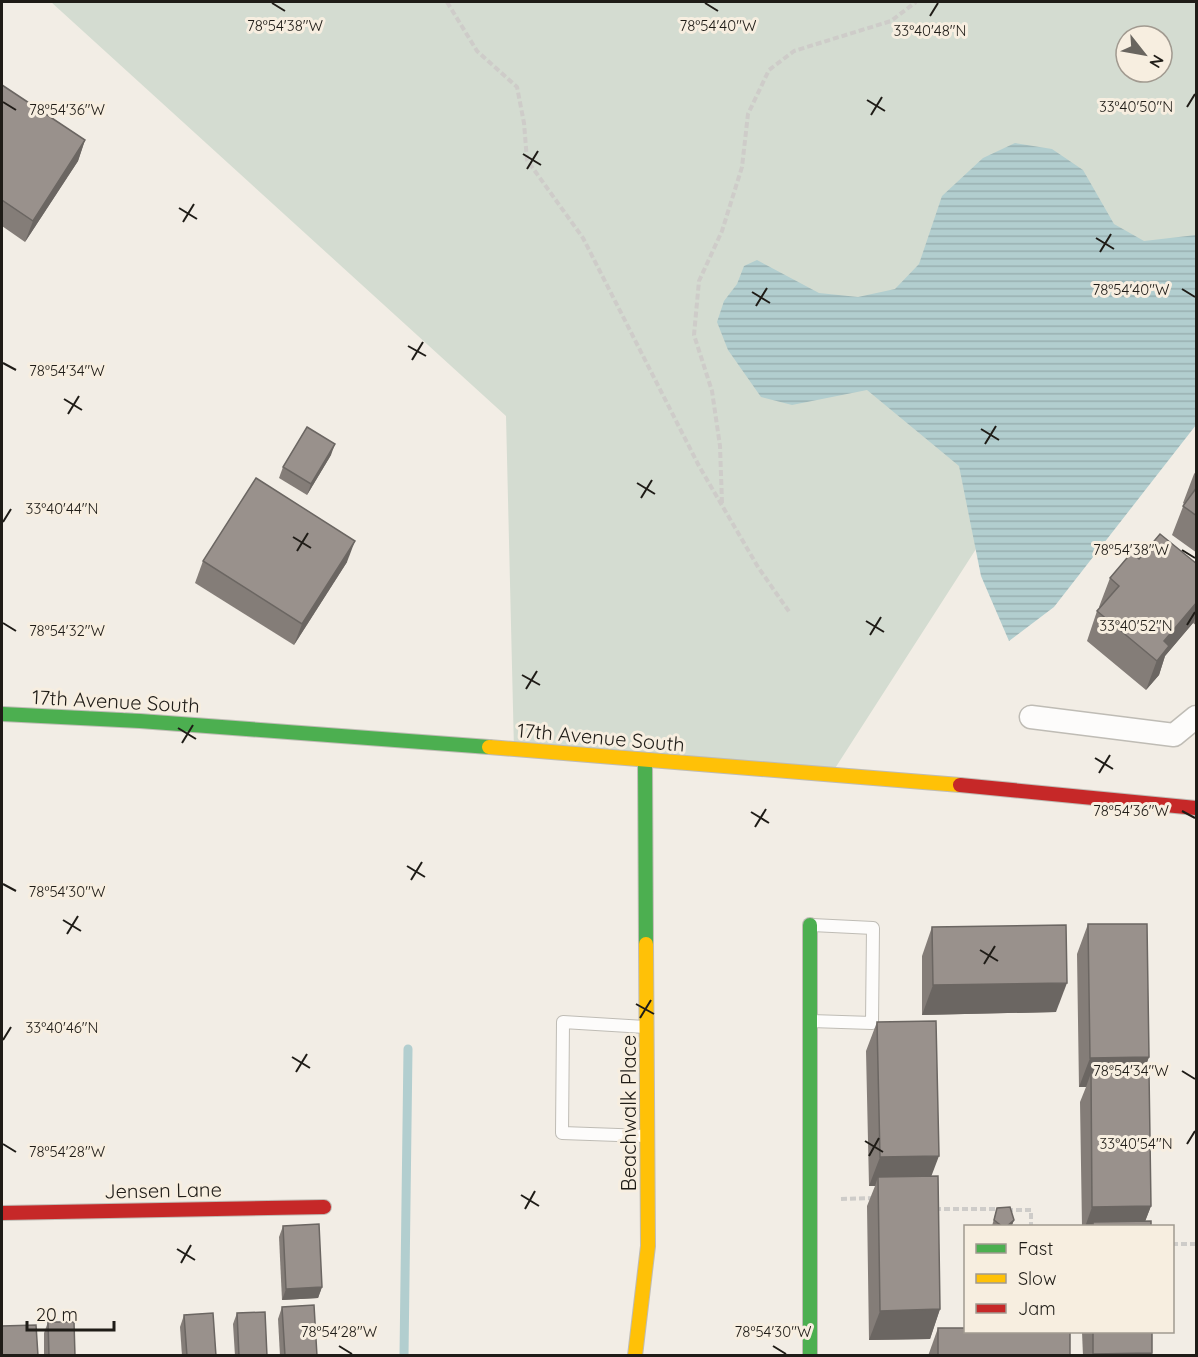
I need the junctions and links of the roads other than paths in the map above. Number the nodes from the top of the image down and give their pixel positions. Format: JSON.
{"nodes":[{"id":1,"x":2,"y":714,"type":"edge"},
{"id":2,"x":1031,"y":717,"type":"dead end"},
{"id":3,"x":1197,"y":717,"type":"edge"},
{"id":4,"x":645,"y":761,"type":"junction"},
{"id":5,"x":1197,"y":807,"type":"edge"},
{"id":6,"x":810,"y":925,"type":"joint"},
{"id":7,"x":810,"y":1021,"type":"junction"},
{"id":8,"x":646,"y":1027,"type":"junction"},
{"id":9,"x":647,"y":1136,"type":"junction"},
{"id":10,"x":324,"y":1207,"type":"dead end"},
{"id":11,"x":2,"y":1213,"type":"edge"},
{"id":12,"x":635,"y":1356,"type":"edge"},
{"id":13,"x":810,"y":1356,"type":"edge"}],
"edges":[{"from":1,"to":4,"type":"street","name":"17th Avenue South"},
{"from":2,"to":3,"type":"street"},
{"from":4,"to":5,"type":"street","name":"17th Avenue South"},
{"from":4,"to":8,"type":"street","name":"Beachwalk Place"},
{"from":6,"to":7,"type":"street"},
{"from":6,"to":7,"type":"lane"},
{"from":7,"to":13,"type":"street"},
{"from":8,"to":9,"type":"street","name":"Beachwalk Place"},
{"from":8,"to":9,"type":"lane"},
{"from":9,"to":12,"type":"street","name":"Beachwalk Place"},
{"from":10,"to":11,"type":"street","name":"Jensen Lane"}]}
